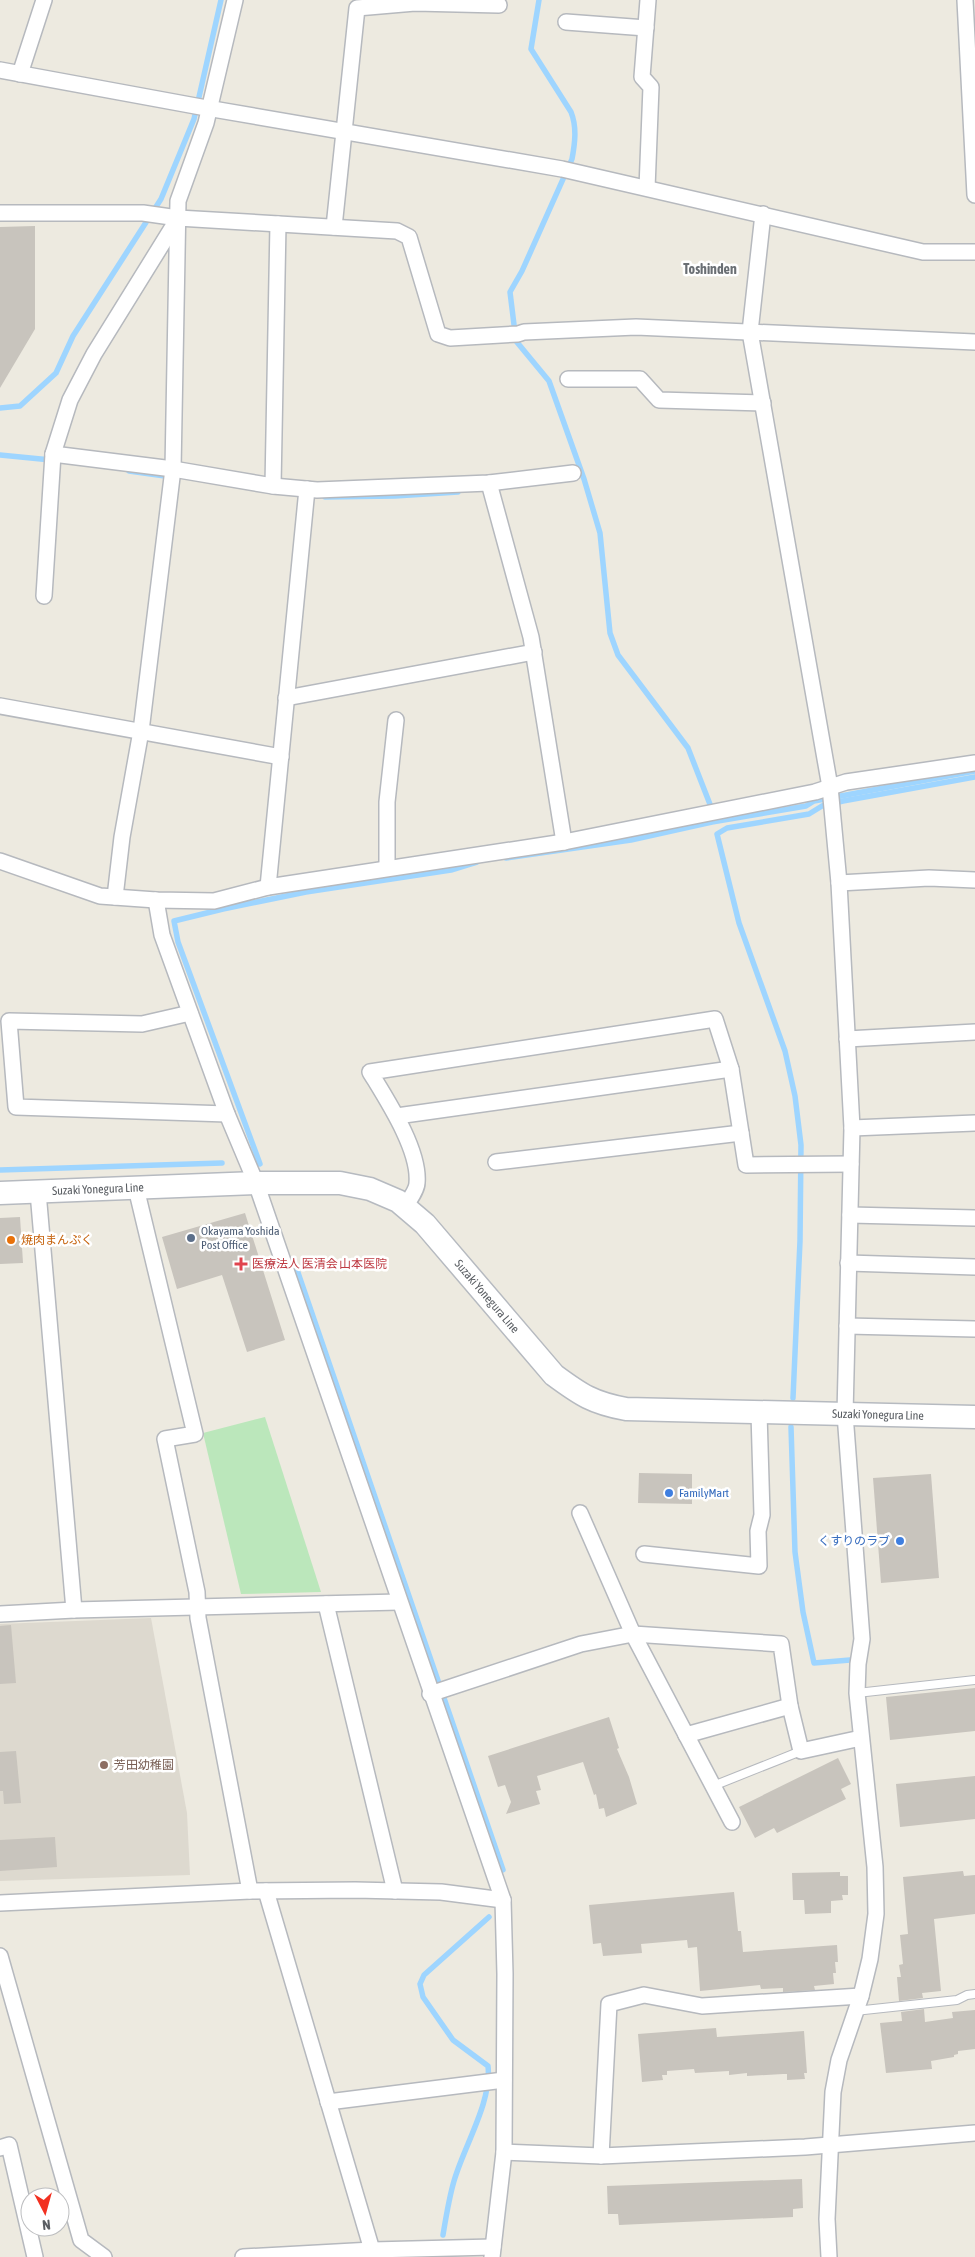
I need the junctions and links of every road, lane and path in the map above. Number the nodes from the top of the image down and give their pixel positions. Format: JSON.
{"nodes":[{"id":1,"x":44,"y":0,"type":"edge"},
{"id":2,"x":235,"y":0,"type":"edge"},
{"id":3,"x":648,"y":0,"type":"edge"},
{"id":4,"x":965,"y":0,"type":"edge"},
{"id":5,"x":500,"y":4,"type":"dead end"},
{"id":6,"x":566,"y":22,"type":"dead end"},
{"id":7,"x":646,"y":28,"type":"junction"},
{"id":8,"x":0,"y":70,"type":"edge"},
{"id":9,"x":20,"y":74,"type":"junction"},
{"id":10,"x":200,"y":107,"type":"junction"},
{"id":11,"x":342,"y":131,"type":"junction"},
{"id":12,"x":647,"y":188,"type":"junction"},
{"id":13,"x":975,"y":195,"type":"edge"},
{"id":14,"x":0,"y":213,"type":"edge"},
{"id":15,"x":763,"y":214,"type":"junction"},
{"id":16,"x":178,"y":218,"type":"junction"},
{"id":17,"x":278,"y":224,"type":"junction"},
{"id":18,"x":334,"y":227,"type":"junction"},
{"id":19,"x":975,"y":252,"type":"edge"},
{"id":20,"x":750,"y":332,"type":"junction"},
{"id":21,"x":975,"y":342,"type":"edge"},
{"id":22,"x":568,"y":379,"type":"dead end"},
{"id":23,"x":762,"y":403,"type":"junction"},
{"id":24,"x":53,"y":458,"type":"junction"},
{"id":25,"x":573,"y":473,"type":"dead end"},
{"id":26,"x":172,"y":474,"type":"junction"},
{"id":27,"x":273,"y":486,"type":"junction"},
{"id":28,"x":490,"y":487,"type":"junction"},
{"id":29,"x":307,"y":494,"type":"junction"},
{"id":30,"x":44,"y":596,"type":"dead end"},
{"id":31,"x":534,"y":652,"type":"junction"},
{"id":32,"x":286,"y":698,"type":"junction"},
{"id":33,"x":0,"y":706,"type":"edge"},
{"id":34,"x":396,"y":720,"type":"dead end"},
{"id":35,"x":141,"y":731,"type":"junction"},
{"id":36,"x":281,"y":757,"type":"junction"},
{"id":37,"x":975,"y":763,"type":"edge"},
{"id":38,"x":831,"y":795,"type":"junction"},
{"id":39,"x":564,"y":842,"type":"junction"},
{"id":40,"x":0,"y":861,"type":"edge"},
{"id":41,"x":387,"y":868,"type":"junction"},
{"id":42,"x":975,"y":880,"type":"edge"},
{"id":43,"x":838,"y":883,"type":"junction"},
{"id":44,"x":268,"y":887,"type":"junction"},
{"id":45,"x":115,"y":897,"type":"junction"},
{"id":46,"x":156,"y":900,"type":"junction"},
{"id":47,"x":190,"y":1013,"type":"junction"},
{"id":48,"x":975,"y":1032,"type":"edge"},
{"id":49,"x":847,"y":1039,"type":"junction"},
{"id":50,"x":731,"y":1069,"type":"junction"},
{"id":51,"x":227,"y":1114,"type":"junction"},
{"id":52,"x":397,"y":1116,"type":"junction"},
{"id":53,"x":975,"y":1123,"type":"edge"},
{"id":54,"x":852,"y":1128,"type":"junction"},
{"id":55,"x":741,"y":1133,"type":"junction"},
{"id":56,"x":496,"y":1162,"type":"dead end"},
{"id":57,"x":851,"y":1164,"type":"junction"},
{"id":58,"x":252,"y":1173,"type":"junction"},
{"id":59,"x":136,"y":1188,"type":"junction"},
{"id":60,"x":38,"y":1192,"type":"junction"},
{"id":61,"x":0,"y":1193,"type":"edge"},
{"id":62,"x":405,"y":1207,"type":"junction"},
{"id":63,"x":850,"y":1215,"type":"junction"},
{"id":64,"x":975,"y":1218,"type":"edge"},
{"id":65,"x":848,"y":1263,"type":"junction"},
{"id":66,"x":975,"y":1267,"type":"edge"},
{"id":67,"x":847,"y":1326,"type":"junction"},
{"id":68,"x":975,"y":1329,"type":"edge"},
{"id":69,"x":759,"y":1413,"type":"junction"},
{"id":70,"x":845,"y":1414,"type":"junction"},
{"id":71,"x":975,"y":1417,"type":"edge"},
{"id":72,"x":580,"y":1513,"type":"dead end"},
{"id":73,"x":644,"y":1554,"type":"dead end"},
{"id":74,"x":399,"y":1602,"type":"junction"},
{"id":75,"x":326,"y":1604,"type":"junction"},
{"id":76,"x":198,"y":1607,"type":"junction"},
{"id":77,"x":74,"y":1610,"type":"junction"},
{"id":78,"x":0,"y":1614,"type":"edge"},
{"id":79,"x":633,"y":1634,"type":"junction"},
{"id":80,"x":975,"y":1680,"type":"edge"},
{"id":81,"x":438,"y":1691,"type":"junction"},
{"id":82,"x":857,"y":1693,"type":"junction"},
{"id":83,"x":790,"y":1706,"type":"junction"},
{"id":84,"x":686,"y":1735,"type":"junction"},
{"id":85,"x":861,"y":1738,"type":"junction"},
{"id":86,"x":801,"y":1751,"type":"junction"},
{"id":87,"x":713,"y":1786,"type":"junction"},
{"id":88,"x":732,"y":1822,"type":"dead end"},
{"id":89,"x":266,"y":1891,"type":"junction"},
{"id":90,"x":395,"y":1891,"type":"junction"},
{"id":91,"x":250,"y":1892,"type":"junction"},
{"id":92,"x":502,"y":1900,"type":"junction"},
{"id":93,"x":0,"y":1903,"type":"edge"},
{"id":94,"x":0,"y":1956,"type":"edge"},
{"id":95,"x":975,"y":1994,"type":"edge"},
{"id":96,"x":861,"y":1996,"type":"junction"},
{"id":97,"x":855,"y":2011,"type":"junction"},
{"id":98,"x":494,"y":2081,"type":"junction"},
{"id":99,"x":328,"y":2102,"type":"junction"},
{"id":100,"x":975,"y":2133,"type":"edge"},
{"id":101,"x":831,"y":2145,"type":"junction"},
{"id":102,"x":0,"y":2148,"type":"edge"},
{"id":103,"x":504,"y":2152,"type":"junction"},
{"id":104,"x":601,"y":2156,"type":"junction"},
{"id":105,"x":372,"y":2250,"type":"junction"},
{"id":106,"x":492,"y":2252,"type":"edge"},
{"id":107,"x":281,"y":2256,"type":"edge"},
{"id":108,"x":35,"y":2257,"type":"edge"},
{"id":109,"x":104,"y":2257,"type":"edge"},
{"id":110,"x":243,"y":2257,"type":"edge"},
{"id":111,"x":829,"y":2257,"type":"edge"}],
"edges":[{"from":1,"to":9,"type":"street"},
{"from":2,"to":10,"type":"street"},
{"from":3,"to":7,"type":"street"},
{"from":4,"to":13,"type":"street"},
{"from":5,"to":11,"type":"street"},
{"from":6,"to":7,"type":"street"},
{"from":7,"to":12,"type":"street"},
{"from":8,"to":9,"type":"street"},
{"from":9,"to":10,"type":"street"},
{"from":10,"to":11,"type":"street"},
{"from":10,"to":16,"type":"street"},
{"from":11,"to":12,"type":"street"},
{"from":11,"to":18,"type":"street"},
{"from":12,"to":15,"type":"street"},
{"from":14,"to":16,"type":"street"},
{"from":15,"to":19,"type":"street"},
{"from":15,"to":20,"type":"street"},
{"from":16,"to":17,"type":"street"},
{"from":16,"to":24,"type":"street"},
{"from":16,"to":26,"type":"street"},
{"from":17,"to":18,"type":"street"},
{"from":17,"to":27,"type":"street"},
{"from":18,"to":20,"type":"street"},
{"from":20,"to":21,"type":"street"},
{"from":20,"to":23,"type":"street"},
{"from":22,"to":23,"type":"street"},
{"from":23,"to":38,"type":"street"},
{"from":24,"to":26,"type":"street"},
{"from":24,"to":30,"type":"street"},
{"from":25,"to":28,"type":"street"},
{"from":26,"to":27,"type":"street"},
{"from":26,"to":35,"type":"street"},
{"from":27,"to":29,"type":"street"},
{"from":28,"to":29,"type":"street"},
{"from":28,"to":31,"type":"street"},
{"from":29,"to":32,"type":"street"},
{"from":31,"to":32,"type":"street"},
{"from":31,"to":39,"type":"street"},
{"from":32,"to":36,"type":"street"},
{"from":33,"to":35,"type":"street"},
{"from":34,"to":41,"type":"street"},
{"from":35,"to":36,"type":"street"},
{"from":35,"to":45,"type":"street"},
{"from":36,"to":44,"type":"street"},
{"from":37,"to":38,"type":"street"},
{"from":38,"to":39,"type":"street"},
{"from":38,"to":43,"type":"street"},
{"from":39,"to":41,"type":"street"},
{"from":40,"to":45,"type":"street"},
{"from":41,"to":44,"type":"street"},
{"from":42,"to":43,"type":"street"},
{"from":43,"to":49,"type":"street"},
{"from":44,"to":46,"type":"street"},
{"from":45,"to":46,"type":"street"},
{"from":46,"to":47,"type":"street"},
{"from":47,"to":51,"type":"street"},
{"from":47,"to":51,"type":"street"},
{"from":48,"to":49,"type":"street"},
{"from":49,"to":54,"type":"street"},
{"from":50,"to":52,"type":"street"},
{"from":50,"to":52,"type":"street"},
{"from":50,"to":55,"type":"street"},
{"from":51,"to":58,"type":"street"},
{"from":52,"to":62,"type":"street"},
{"from":53,"to":54,"type":"street"},
{"from":54,"to":57,"type":"street"},
{"from":55,"to":56,"type":"street"},
{"from":55,"to":57,"type":"street"},
{"from":57,"to":63,"type":"street"},
{"from":58,"to":59,"type":"main road","name":"Suzaki Yonegura Line"},
{"from":58,"to":62,"type":"main road","name":"Suzaki Yonegura Line"},
{"from":58,"to":74,"type":"street"},
{"from":59,"to":60,"type":"main road","name":"Suzaki Yonegura Line"},
{"from":59,"to":76,"type":"street"},
{"from":60,"to":61,"type":"main road","name":"Suzaki Yonegura Line"},
{"from":60,"to":77,"type":"street"},
{"from":62,"to":69,"type":"main road","name":"Suzaki Yonegura Line"},
{"from":63,"to":64,"type":"street"},
{"from":63,"to":65,"type":"street"},
{"from":65,"to":66,"type":"street"},
{"from":65,"to":67,"type":"street"},
{"from":67,"to":68,"type":"street"},
{"from":67,"to":70,"type":"street"},
{"from":69,"to":70,"type":"main road","name":"Suzaki Yonegura Line"},
{"from":69,"to":73,"type":"street"},
{"from":70,"to":71,"type":"main road","name":"Suzaki Yonegura Line"},
{"from":70,"to":82,"type":"street"},
{"from":72,"to":79,"type":"street"},
{"from":74,"to":75,"type":"street"},
{"from":74,"to":81,"type":"street"},
{"from":75,"to":76,"type":"street"},
{"from":75,"to":90,"type":"street"},
{"from":76,"to":77,"type":"street"},
{"from":76,"to":91,"type":"street"},
{"from":77,"to":78,"type":"street"},
{"from":79,"to":81,"type":"street"},
{"from":79,"to":83,"type":"street"},
{"from":79,"to":84,"type":"street"},
{"from":80,"to":82,"type":"lane"},
{"from":81,"to":92,"type":"street"},
{"from":82,"to":85,"type":"street"},
{"from":83,"to":84,"type":"street"},
{"from":83,"to":86,"type":"street"},
{"from":84,"to":87,"type":"street"},
{"from":85,"to":86,"type":"street"},
{"from":85,"to":96,"type":"street"},
{"from":86,"to":87,"type":"lane"},
{"from":87,"to":88,"type":"street"},
{"from":89,"to":90,"type":"street"},
{"from":89,"to":91,"type":"street"},
{"from":89,"to":99,"type":"street"},
{"from":90,"to":92,"type":"street"},
{"from":91,"to":93,"type":"street"},
{"from":92,"to":98,"type":"street"},
{"from":94,"to":109,"type":"street"},
{"from":95,"to":97,"type":"lane"},
{"from":96,"to":97,"type":"street"},
{"from":96,"to":104,"type":"street"},
{"from":97,"to":101,"type":"street"},
{"from":98,"to":99,"type":"street"},
{"from":98,"to":103,"type":"street"},
{"from":99,"to":105,"type":"street"},
{"from":100,"to":101,"type":"street"},
{"from":101,"to":104,"type":"street"},
{"from":101,"to":111,"type":"street"},
{"from":102,"to":108,"type":"street"},
{"from":103,"to":104,"type":"street"},
{"from":103,"to":106,"type":"street"},
{"from":105,"to":106,"type":"street"},
{"from":105,"to":107,"type":"street"},
{"from":107,"to":110,"type":"street"}]}
